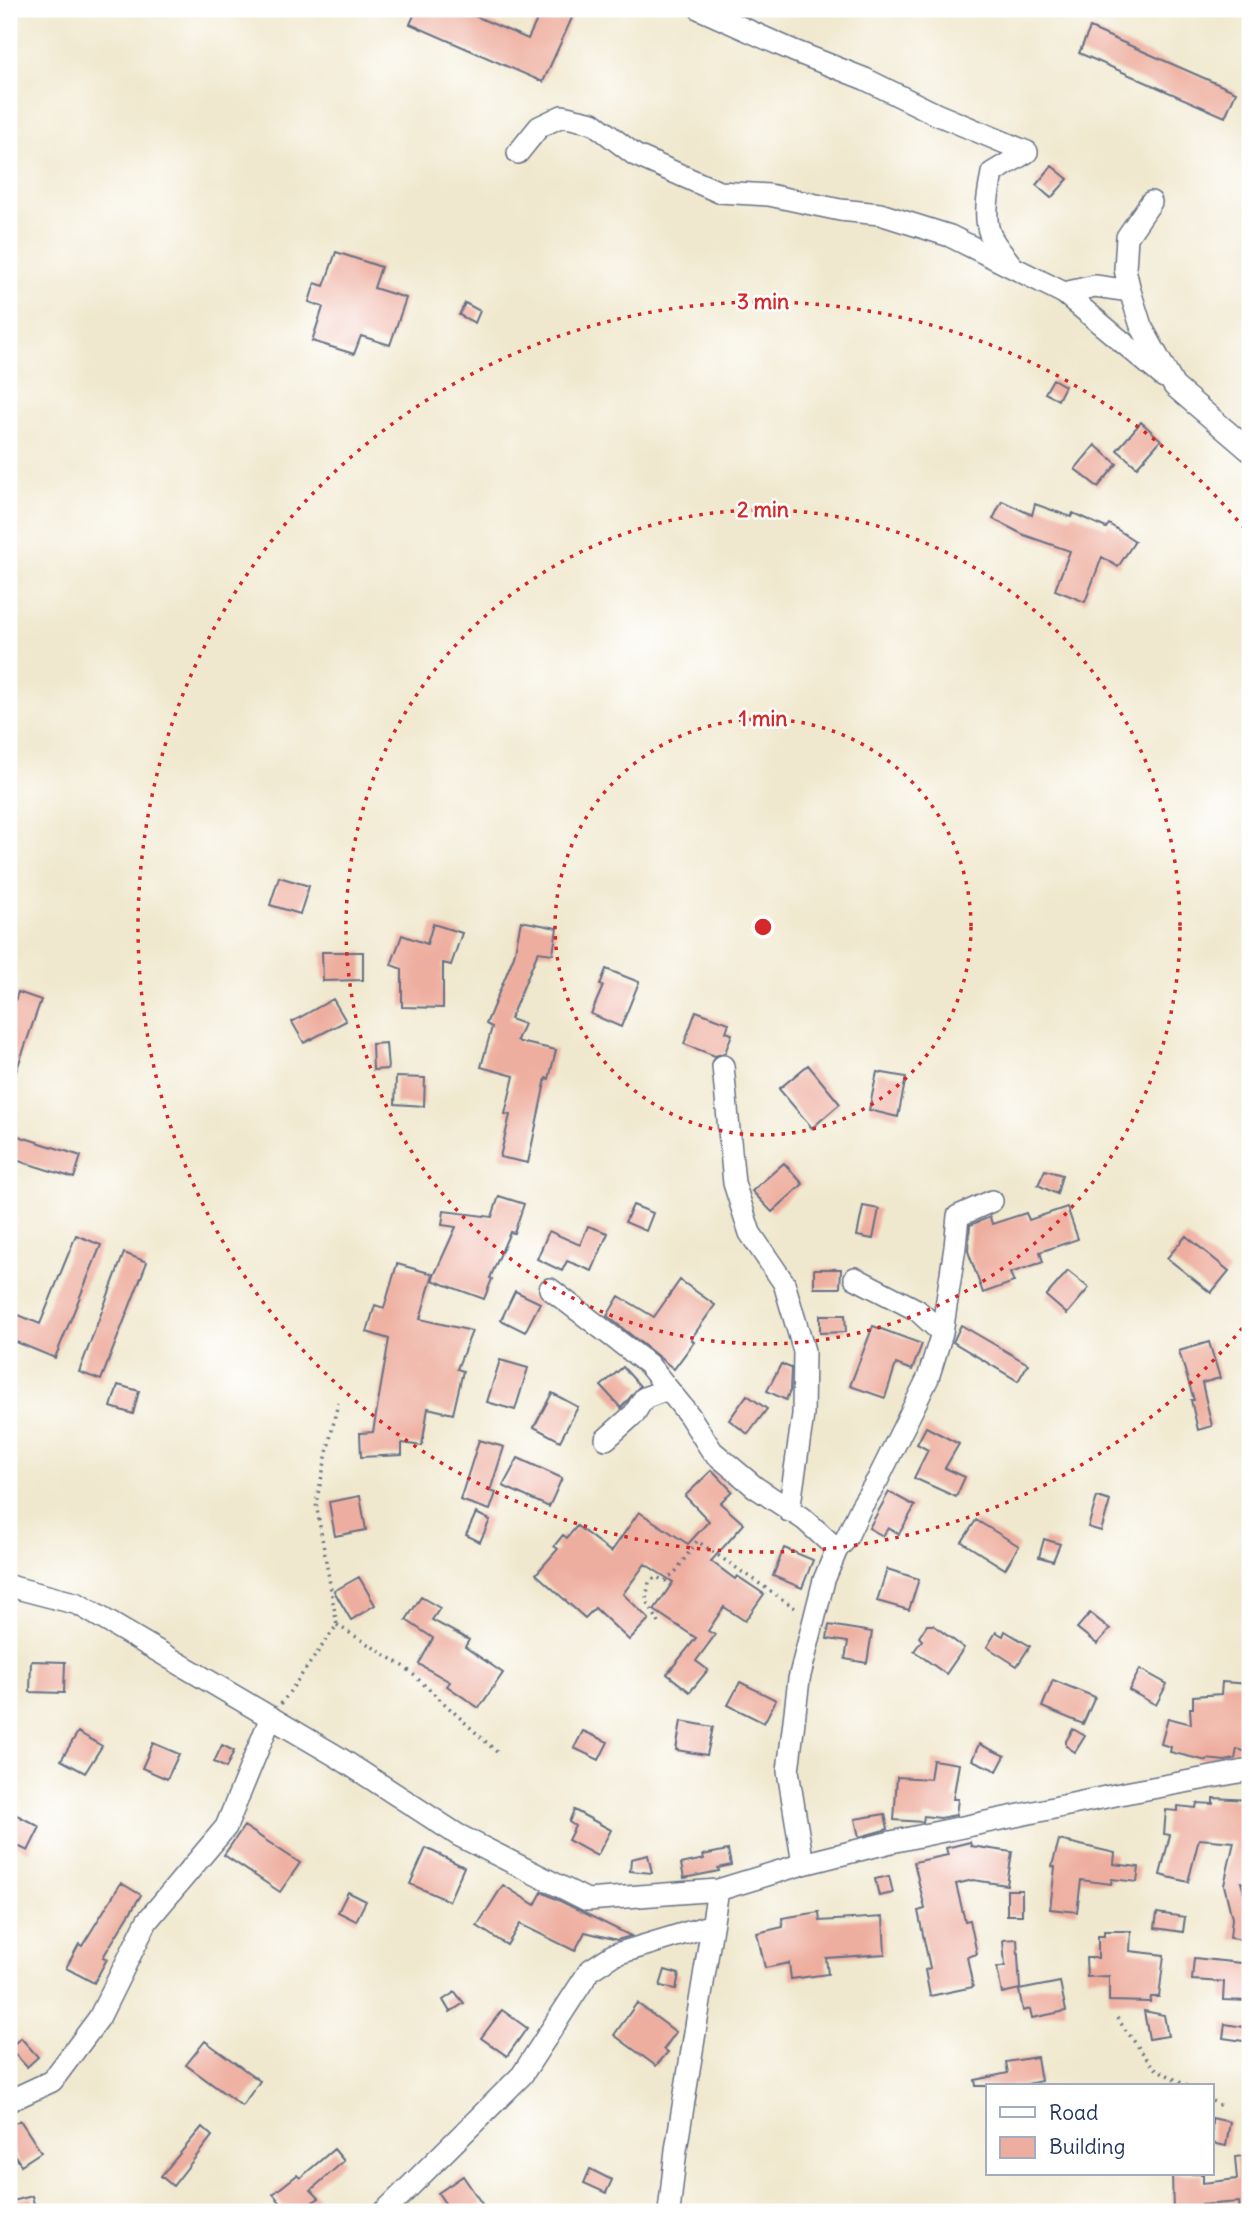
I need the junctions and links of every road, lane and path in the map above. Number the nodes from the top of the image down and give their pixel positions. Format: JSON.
{"nodes":[{"id":1,"x":700,"y":9,"type":"edge"},
{"id":2,"x":518,"y":152,"type":"dead end"},
{"id":3,"x":1151,"y":202,"type":"dead end"},
{"id":4,"x":1013,"y":267,"type":"junction"},
{"id":5,"x":1130,"y":291,"type":"junction"},
{"id":6,"x":1064,"y":293,"type":"junction"},
{"id":7,"x":1174,"y":386,"type":"junction"},
{"id":8,"x":1250,"y":451,"type":"edge"},
{"id":9,"x":723,"y":1066,"type":"dead end"},
{"id":10,"x":992,"y":1201,"type":"dead end"},
{"id":11,"x":855,"y":1278,"type":"dead end"},
{"id":12,"x":550,"y":1289,"type":"dead end"},
{"id":13,"x":942,"y":1333,"type":"junction"},
{"id":14,"x":668,"y":1389,"type":"junction"},
{"id":15,"x":338,"y":1404,"type":"dead end"},
{"id":16,"x":606,"y":1439,"type":"dead end"},
{"id":17,"x":789,"y":1511,"type":"junction"},
{"id":18,"x":837,"y":1549,"type":"junction"},
{"id":19,"x":9,"y":1586,"type":"edge"},
{"id":20,"x":800,"y":1611,"type":"dead end"},
{"id":21,"x":659,"y":1623,"type":"dead end"},
{"id":22,"x":337,"y":1625,"type":"junction"},
{"id":23,"x":271,"y":1717,"type":"junction"},
{"id":24,"x":500,"y":1755,"type":"dead end"},
{"id":25,"x":1250,"y":1770,"type":"edge"},
{"id":26,"x":803,"y":1864,"type":"junction"},
{"id":27,"x":718,"y":1890,"type":"junction"},
{"id":28,"x":712,"y":1925,"type":"junction"},
{"id":29,"x":1117,"y":2018,"type":"dead end"},
{"id":30,"x":1183,"y":2084,"type":"edge"},
{"id":31,"x":9,"y":2101,"type":"edge"},
{"id":32,"x":1214,"y":2102,"type":"edge"},
{"id":33,"x":1221,"y":2106,"type":"dead end"},
{"id":34,"x":384,"y":2212,"type":"edge"},
{"id":35,"x":669,"y":2212,"type":"edge"}],
"edges":[{"from":1,"to":4,"type":"street"},
{"from":2,"to":4,"type":"street"},
{"from":3,"to":5,"type":"street"},
{"from":4,"to":6,"type":"street"},
{"from":5,"to":6,"type":"street"},
{"from":5,"to":7,"type":"street"},
{"from":6,"to":7,"type":"street"},
{"from":7,"to":8,"type":"street"},
{"from":9,"to":17,"type":"street"},
{"from":10,"to":13,"type":"street"},
{"from":11,"to":13,"type":"street"},
{"from":12,"to":14,"type":"street"},
{"from":13,"to":18,"type":"street"},
{"from":14,"to":16,"type":"street"},
{"from":14,"to":17,"type":"street"},
{"from":15,"to":22,"type":"path"},
{"from":17,"to":18,"type":"street"},
{"from":18,"to":26,"type":"street"},
{"from":19,"to":23,"type":"street"},
{"from":20,"to":21,"type":"path"},
{"from":22,"to":23,"type":"path"},
{"from":22,"to":24,"type":"path"},
{"from":23,"to":27,"type":"street"},
{"from":23,"to":31,"type":"street"},
{"from":25,"to":26,"type":"street"},
{"from":26,"to":27,"type":"street"},
{"from":27,"to":28,"type":"street"},
{"from":28,"to":34,"type":"street"},
{"from":28,"to":35,"type":"street"},
{"from":29,"to":30,"type":"path"},
{"from":32,"to":33,"type":"path"}]}
